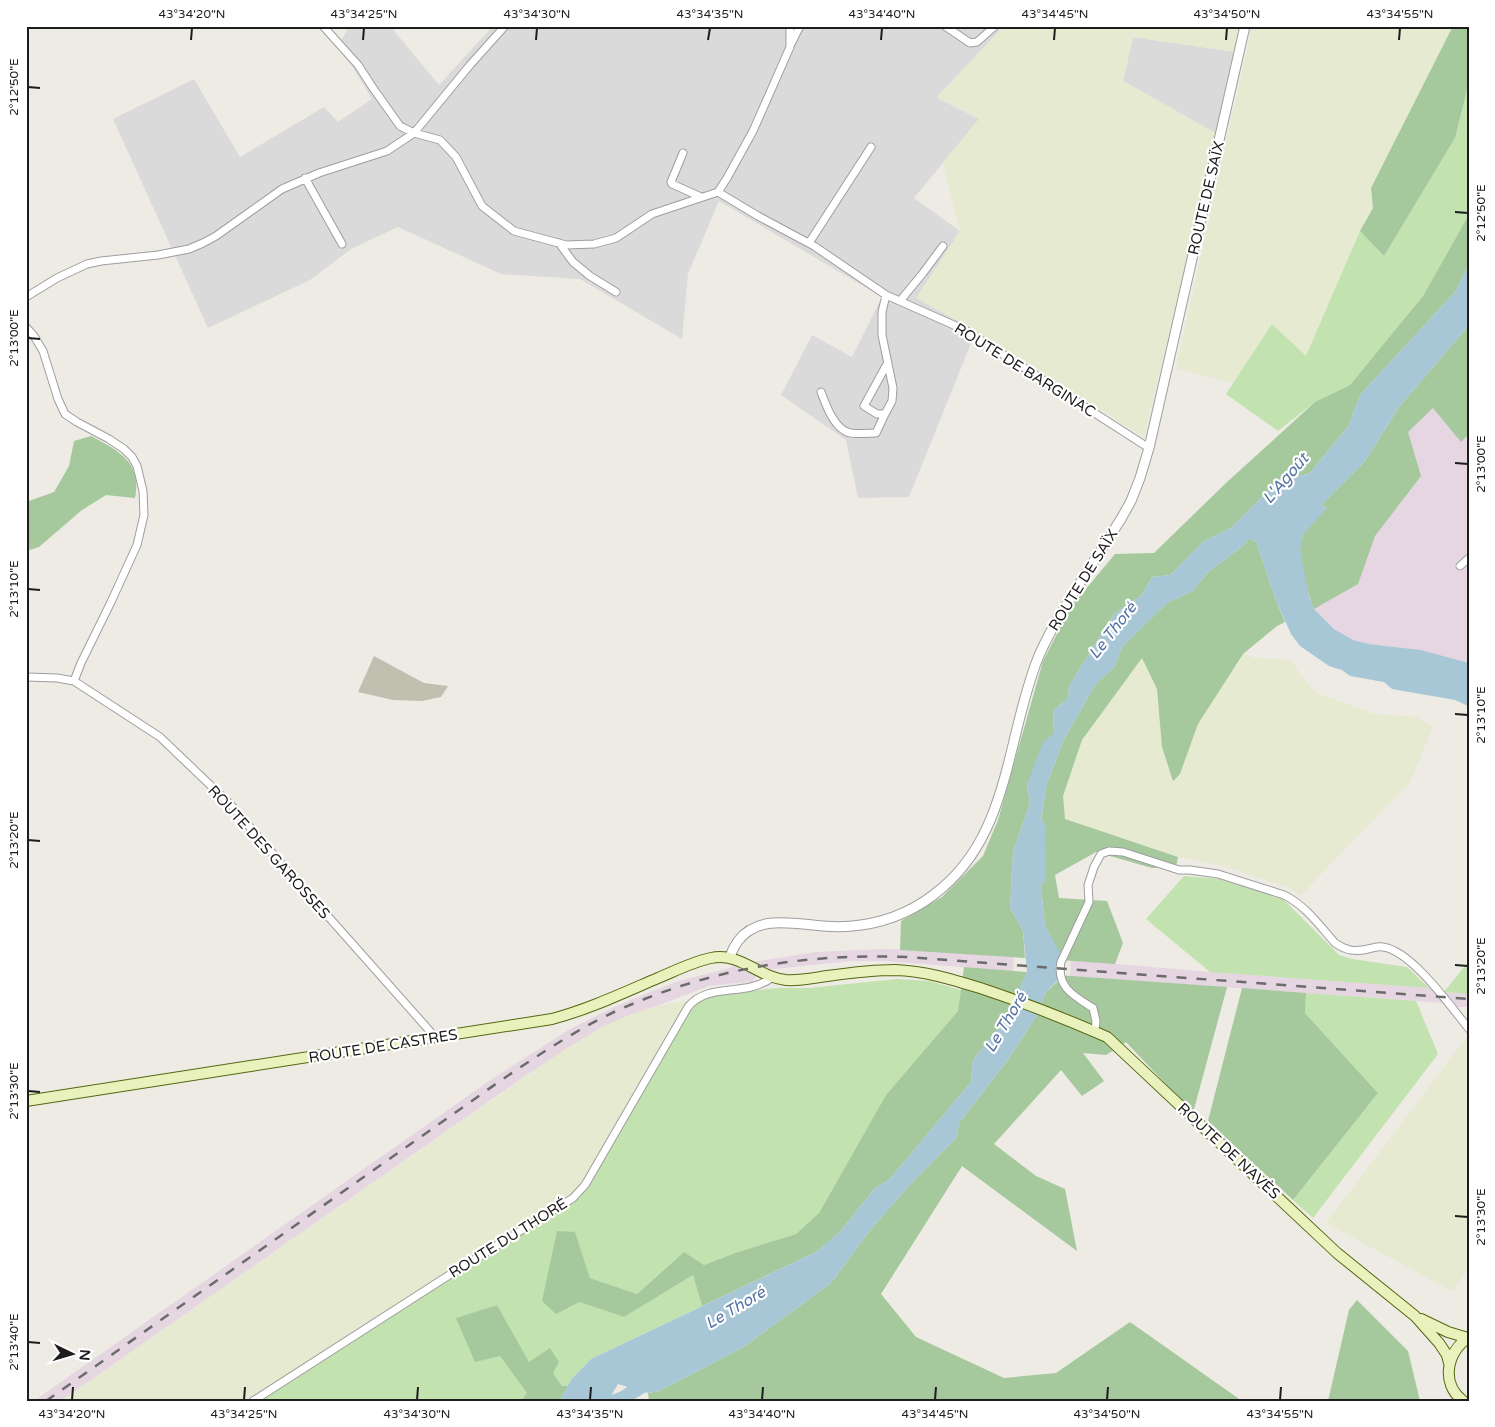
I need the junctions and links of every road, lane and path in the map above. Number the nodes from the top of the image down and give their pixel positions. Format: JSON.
{"nodes":[{"id":1,"x":323,"y":26,"type":"edge"},
{"id":2,"x":505,"y":26,"type":"edge"},
{"id":3,"x":790,"y":26,"type":"edge"},
{"id":4,"x":800,"y":26,"type":"edge"},
{"id":5,"x":944,"y":26,"type":"edge"},
{"id":6,"x":995,"y":26,"type":"edge"},
{"id":7,"x":1245,"y":26,"type":"edge"},
{"id":8,"x":790,"y":46,"type":"junction"},
{"id":9,"x":414,"y":133,"type":"junction"},
{"id":10,"x":871,"y":147,"type":"dead end"},
{"id":11,"x":683,"y":152,"type":"dead end"},
{"id":12,"x":305,"y":178,"type":"junction"},
{"id":13,"x":718,"y":192,"type":"junction"},
{"id":14,"x":702,"y":197,"type":"junction"},
{"id":15,"x":558,"y":243,"type":"junction"},
{"id":16,"x":809,"y":243,"type":"junction"},
{"id":17,"x":342,"y":244,"type":"dead end"},
{"id":18,"x":943,"y":246,"type":"dead end"},
{"id":19,"x":616,"y":292,"type":"dead end"},
{"id":20,"x":886,"y":295,"type":"junction"},
{"id":21,"x":26,"y":297,"type":"edge"},
{"id":22,"x":900,"y":301,"type":"junction"},
{"id":23,"x":26,"y":327,"type":"edge"},
{"id":24,"x":887,"y":364,"type":"junction"},
{"id":25,"x":822,"y":392,"type":"dead end"},
{"id":26,"x":885,"y":414,"type":"junction"},
{"id":27,"x":1149,"y":448,"type":"junction"},
{"id":28,"x":1469,"y":558,"type":"edge"},
{"id":29,"x":1460,"y":566,"type":"dead end"},
{"id":30,"x":26,"y":677,"type":"edge"},
{"id":31,"x":74,"y":681,"type":"junction"},
{"id":32,"x":730,"y":958,"type":"junction"},
{"id":33,"x":773,"y":977,"type":"junction"},
{"id":34,"x":1469,"y":1029,"type":"edge"},
{"id":35,"x":1095,"y":1032,"type":"junction"},
{"id":36,"x":436,"y":1038,"type":"junction"},
{"id":37,"x":26,"y":1101,"type":"edge"},
{"id":38,"x":1415,"y":1316,"type":"junction"},
{"id":39,"x":1468,"y":1338,"type":"edge"},
{"id":40,"x":1449,"y":1363,"type":"junction"},
{"id":41,"x":1461,"y":1400,"type":"edge"},
{"id":42,"x":253,"y":1401,"type":"edge"}],
"edges":[{"from":1,"to":9,"type":"street"},
{"from":2,"to":9,"type":"street"},
{"from":3,"to":8,"type":"street"},
{"from":4,"to":8,"type":"street"},
{"from":5,"to":6,"type":"street"},
{"from":7,"to":27,"type":"street","name":"ROUTE DE SAÏX"},
{"from":8,"to":13,"type":"street"},
{"from":9,"to":12,"type":"street"},
{"from":9,"to":15,"type":"street"},
{"from":10,"to":16,"type":"street"},
{"from":11,"to":14,"type":"street"},
{"from":12,"to":17,"type":"street"},
{"from":12,"to":21,"type":"street"},
{"from":13,"to":14,"type":"street"},
{"from":13,"to":16,"type":"street","name":"ROUTE DE BARGINAC"},
{"from":14,"to":15,"type":"street"},
{"from":15,"to":19,"type":"street"},
{"from":16,"to":20,"type":"street","name":"ROUTE DE BARGINAC"},
{"from":18,"to":22,"type":"street"},
{"from":20,"to":22,"type":"street","name":"ROUTE DE BARGINAC"},
{"from":20,"to":24,"type":"street"},
{"from":22,"to":27,"type":"street","name":"ROUTE DE BARGINAC"},
{"from":23,"to":31,"type":"street"},
{"from":24,"to":26,"type":"street"},
{"from":24,"to":26,"type":"street"},
{"from":25,"to":26,"type":"street"},
{"from":27,"to":32,"type":"street","name":"ROUTE DE SAÏX"},
{"from":28,"to":29,"type":"street"},
{"from":30,"to":31,"type":"street","name":"ROUTE DES GAROSSES"},
{"from":31,"to":36,"type":"street","name":"ROUTE DES GAROSSES"},
{"from":32,"to":33,"type":"main road","name":"ROUTE DE NAVÈS"},
{"from":32,"to":36,"type":"main road","name":"ROUTE DE CASTRES"},
{"from":33,"to":35,"type":"main road","name":"ROUTE DE NAVÈS"},
{"from":33,"to":42,"type":"street","name":"ROUTE DU THORÉ"},
{"from":34,"to":35,"type":"street"},
{"from":35,"to":38,"type":"main road","name":"ROUTE DE NAVÈS"},
{"from":36,"to":37,"type":"main road","name":"ROUTE DE CASTRES"},
{"from":38,"to":39,"type":"main road","name":"ROUTE DE NAVÈS"},
{"from":38,"to":40,"type":"main road","name":"ROUTE DE NAVÈS"},
{"from":39,"to":40,"type":"main road","name":"ROUTE DE NAVÈS"},
{"from":40,"to":41,"type":"main road","name":"ROUTE DE NAVÈS"}]}
